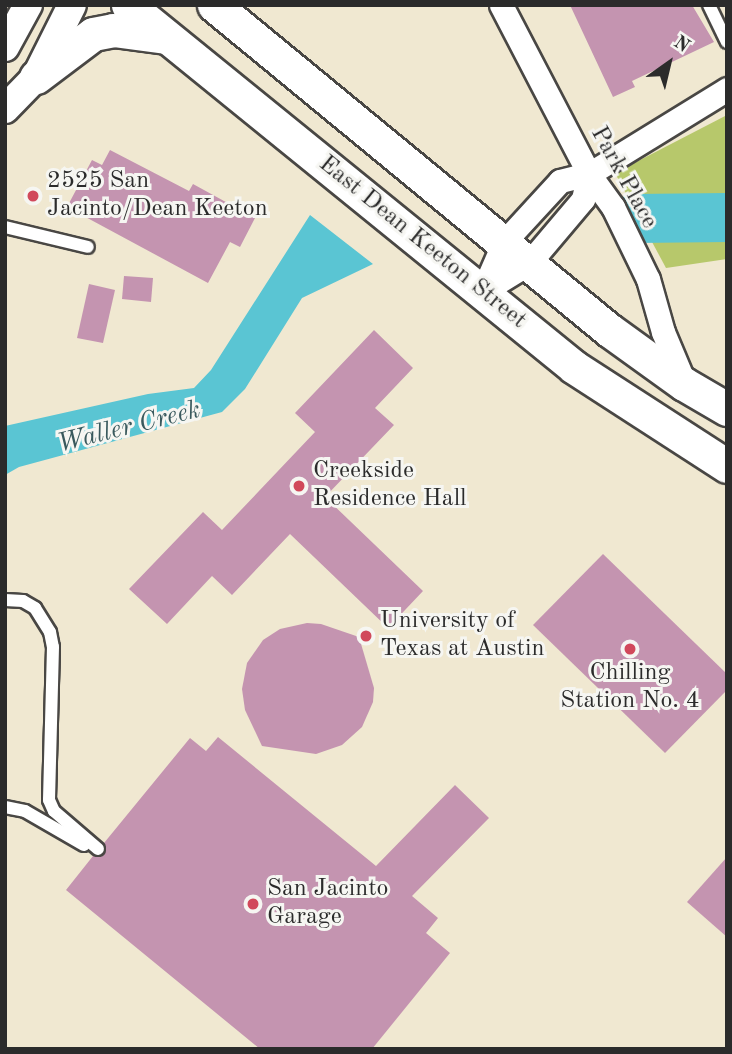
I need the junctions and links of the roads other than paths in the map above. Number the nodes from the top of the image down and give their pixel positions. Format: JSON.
{"nodes":[{"id":1,"x":28,"y":5,"type":"edge"},
{"id":2,"x":72,"y":5,"type":"edge"},
{"id":3,"x":128,"y":5,"type":"edge"},
{"id":4,"x":214,"y":5,"type":"edge"},
{"id":5,"x":228,"y":5,"type":"edge"},
{"id":6,"x":500,"y":5,"type":"edge"},
{"id":7,"x":709,"y":5,"type":"edge"},
{"id":8,"x":168,"y":38,"type":"junction"},
{"id":9,"x":258,"y":40,"type":"junction"},
{"id":10,"x":727,"y":42,"type":"edge"},
{"id":11,"x":5,"y":47,"type":"edge"},
{"id":12,"x":36,"y":77,"type":"junction"},
{"id":13,"x":727,"y":89,"type":"edge"},
{"id":14,"x":5,"y":109,"type":"edge"},
{"id":15,"x":589,"y":174,"type":"junction"},
{"id":16,"x":5,"y":227,"type":"edge"},
{"id":17,"x":88,"y":247,"type":"dead end"},
{"id":18,"x":517,"y":252,"type":"junction"},
{"id":19,"x":482,"y":292,"type":"junction"},
{"id":20,"x":684,"y":384,"type":"junction"},
{"id":21,"x":727,"y":409,"type":"edge"},
{"id":22,"x":727,"y":466,"type":"edge"},
{"id":23,"x":5,"y":600,"type":"edge"},
{"id":24,"x":5,"y":807,"type":"edge"}],
"edges":[{"from":1,"to":11,"type":"street"},
{"from":2,"to":12,"type":"street"},
{"from":3,"to":8,"type":"main road","name":"East Dean Keeton Street"},
{"from":4,"to":9,"type":"main road"},
{"from":5,"to":9,"type":"main road"},
{"from":6,"to":15,"type":"street","name":"Park Place"},
{"from":7,"to":10,"type":"lane"},
{"from":8,"to":12,"type":"main road"},
{"from":8,"to":19,"type":"main road","name":"East Dean Keeton Street"},
{"from":9,"to":18,"type":"main road"},
{"from":12,"to":14,"type":"street"},
{"from":13,"to":15,"type":"street"},
{"from":15,"to":18,"type":"street"},
{"from":15,"to":18,"type":"street"},
{"from":15,"to":20,"type":"street","name":"Park Place"},
{"from":16,"to":17,"type":"lane"},
{"from":18,"to":19,"type":"street"},
{"from":18,"to":19,"type":"street"},
{"from":18,"to":20,"type":"main road"},
{"from":19,"to":22,"type":"main road","name":"East Dean Keeton Street"},
{"from":20,"to":21,"type":"main road"},
{"from":23,"to":24,"type":"lane"}]}
